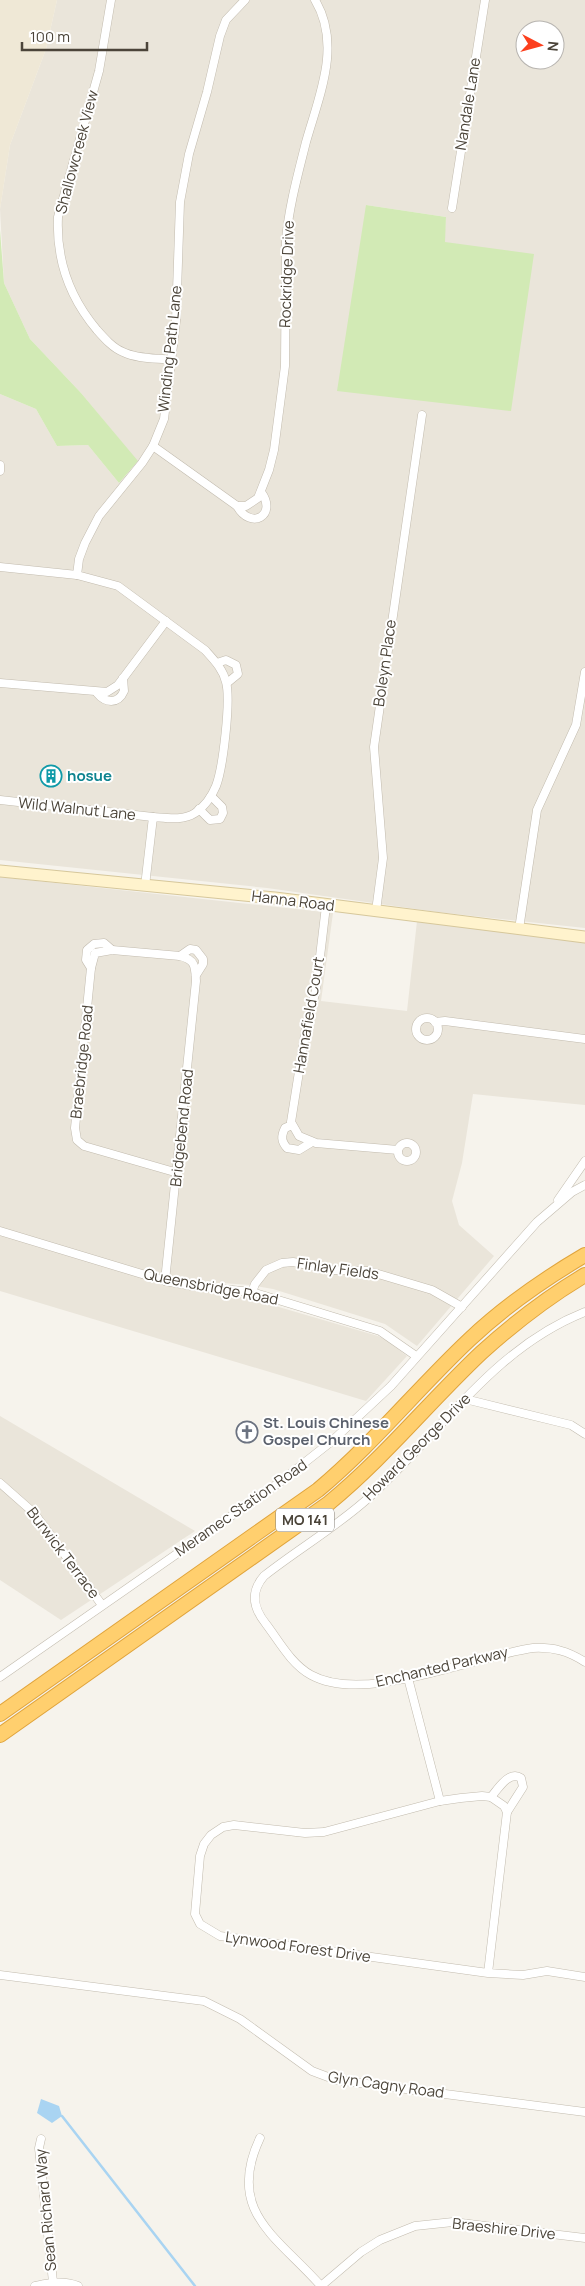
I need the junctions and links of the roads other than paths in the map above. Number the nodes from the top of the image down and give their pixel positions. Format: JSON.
{"nodes":[{"id":1,"x":111,"y":0,"type":"edge"},
{"id":2,"x":245,"y":0,"type":"edge"},
{"id":3,"x":316,"y":0,"type":"edge"},
{"id":4,"x":485,"y":0,"type":"edge"},
{"id":5,"x":452,"y":208,"type":"dead end"},
{"id":6,"x":172,"y":360,"type":"junction"},
{"id":7,"x":422,"y":415,"type":"dead end"},
{"id":8,"x":153,"y":446,"type":"junction"},
{"id":9,"x":0,"y":465,"type":"edge"},
{"id":10,"x":0,"y":471,"type":"edge"},
{"id":11,"x":261,"y":492,"type":"junction"},
{"id":12,"x":237,"y":506,"type":"junction"},
{"id":13,"x":0,"y":567,"type":"edge"},
{"id":14,"x":77,"y":575,"type":"junction"},
{"id":15,"x":166,"y":621,"type":"junction"},
{"id":16,"x":218,"y":663,"type":"junction"},
{"id":17,"x":585,"y":672,"type":"edge"},
{"id":18,"x":0,"y":683,"type":"edge"},
{"id":19,"x":227,"y":683,"type":"junction"},
{"id":20,"x":211,"y":796,"type":"junction"},
{"id":21,"x":0,"y":800,"type":"edge"},
{"id":22,"x":199,"y":810,"type":"junction"},
{"id":23,"x":154,"y":817,"type":"junction"},
{"id":24,"x":0,"y":871,"type":"edge"},
{"id":25,"x":145,"y":886,"type":"junction"},
{"id":26,"x":326,"y":906,"type":"junction"},
{"id":27,"x":376,"y":911,"type":"junction"},
{"id":28,"x":519,"y":929,"type":"junction"},
{"id":29,"x":585,"y":937,"type":"edge"},
{"id":30,"x":112,"y":950,"type":"junction"},
{"id":31,"x":95,"y":953,"type":"joint"},
{"id":32,"x":91,"y":968,"type":"junction"},
{"id":33,"x":435,"y":1022,"type":"dead end"},
{"id":34,"x":585,"y":1038,"type":"edge"},
{"id":35,"x":292,"y":1125,"type":"junction"},
{"id":36,"x":312,"y":1142,"type":"junction"},
{"id":37,"x":398,"y":1150,"type":"dead end"},
{"id":38,"x":585,"y":1161,"type":"edge"},
{"id":39,"x":178,"y":1173,"type":"junction"},
{"id":40,"x":585,"y":1184,"type":"edge"},
{"id":41,"x":553,"y":1208,"type":"junction"},
{"id":42,"x":0,"y":1231,"type":"edge"},
{"id":43,"x":585,"y":1255,"type":"edge"},
{"id":44,"x":585,"y":1275,"type":"edge"},
{"id":45,"x":165,"y":1281,"type":"junction"},
{"id":46,"x":252,"y":1292,"type":"junction"},
{"id":47,"x":462,"y":1307,"type":"junction"},
{"id":48,"x":585,"y":1312,"type":"edge"},
{"id":49,"x":416,"y":1356,"type":"junction"},
{"id":50,"x":465,"y":1399,"type":"junction"},
{"id":51,"x":585,"y":1434,"type":"edge"},
{"id":52,"x":0,"y":1483,"type":"edge"},
{"id":53,"x":255,"y":1592,"type":"joint"},
{"id":54,"x":102,"y":1605,"type":"junction"},
{"id":55,"x":585,"y":1662,"type":"edge"},
{"id":56,"x":0,"y":1677,"type":"edge"},
{"id":57,"x":408,"y":1678,"type":"junction"},
{"id":58,"x":0,"y":1714,"type":"edge"},
{"id":59,"x":0,"y":1735,"type":"edge"},
{"id":60,"x":491,"y":1797,"type":"junction"},
{"id":61,"x":440,"y":1801,"type":"junction"},
{"id":62,"x":507,"y":1812,"type":"junction"},
{"id":63,"x":488,"y":1974,"type":"junction"},
{"id":64,"x":0,"y":1975,"type":"edge"},
{"id":65,"x":585,"y":1977,"type":"edge"},
{"id":66,"x":585,"y":2112,"type":"edge"},
{"id":67,"x":260,"y":2138,"type":"dead end"},
{"id":68,"x":41,"y":2139,"type":"dead end"},
{"id":69,"x":585,"y":2238,"type":"edge"},
{"id":70,"x":52,"y":2282,"type":"junction"},
{"id":71,"x":35,"y":2286,"type":"edge"},
{"id":72,"x":78,"y":2286,"type":"edge"},
{"id":73,"x":321,"y":2286,"type":"edge"}],
"edges":[{"from":1,"to":6,"type":"street","name":"Shallowcreek View"},
{"from":2,"to":6,"type":"street","name":"Winding Path Lane"},
{"from":3,"to":11,"type":"street","name":"Rockridge Drive"},
{"from":4,"to":5,"type":"street","name":"Nandale Lane"},
{"from":6,"to":8,"type":"street","name":"Winding Path Lane"},
{"from":7,"to":27,"type":"street","name":"Boleyn Place"},
{"from":8,"to":12,"type":"street"},
{"from":8,"to":14,"type":"street","name":"Winding Path Lane"},
{"from":9,"to":10,"type":"street"},
{"from":11,"to":12,"type":"street","name":"Rockridge Drive"},
{"from":11,"to":12,"type":"street","name":"Rockridge Drive"},
{"from":13,"to":14,"type":"street"},
{"from":14,"to":15,"type":"street"},
{"from":15,"to":16,"type":"street"},
{"from":15,"to":18,"type":"street"},
{"from":16,"to":19,"type":"street"},
{"from":16,"to":19,"type":"street"},
{"from":17,"to":28,"type":"street"},
{"from":19,"to":20,"type":"street"},
{"from":20,"to":22,"type":"street"},
{"from":20,"to":22,"type":"street"},
{"from":21,"to":23,"type":"street","name":"Wild Walnut Lane"},
{"from":22,"to":23,"type":"street"},
{"from":23,"to":25,"type":"street"},
{"from":24,"to":25,"type":"street","name":"Hanna Road"},
{"from":25,"to":26,"type":"street","name":"Hanna Road"},
{"from":26,"to":27,"type":"street","name":"Hanna Road"},
{"from":26,"to":35,"type":"street","name":"Hannafield Court"},
{"from":27,"to":28,"type":"street","name":"Hanna Road"},
{"from":28,"to":29,"type":"street","name":"Hanna Road"},
{"from":30,"to":31,"type":"street","name":"Bridgebend Road"},
{"from":30,"to":32,"type":"street","name":"Braebridge Road"},
{"from":30,"to":39,"type":"street","name":"Bridgebend Road"},
{"from":31,"to":32,"type":"street","name":"Braebridge Road"},
{"from":32,"to":39,"type":"street","name":"Braebridge Road"},
{"from":33,"to":34,"type":"street"},
{"from":35,"to":36,"type":"street"},
{"from":35,"to":36,"type":"street","name":"Hannafield Court"},
{"from":36,"to":37,"type":"street","name":"Hannafield Court"},
{"from":38,"to":41,"type":"street"},
{"from":39,"to":45,"type":"street","name":"Bridgebend Road"},
{"from":40,"to":41,"type":"street","name":"Meramec Station Road"},
{"from":41,"to":47,"type":"street","name":"Meramec Station Road"},
{"from":42,"to":45,"type":"street","name":"Queensbridge Road"},
{"from":43,"to":58,"type":"highway","number":"MO 141"},
{"from":44,"to":59,"type":"highway","number":"MO 141"},
{"from":45,"to":46,"type":"street","name":"Queensbridge Road"},
{"from":46,"to":47,"type":"street","name":"Finlay Fields"},
{"from":46,"to":49,"type":"street","name":"Queensbridge Road"},
{"from":47,"to":49,"type":"street","name":"Meramec Station Road"},
{"from":48,"to":50,"type":"street","name":"Howard George Drive"},
{"from":49,"to":54,"type":"street","name":"Meramec Station Road"},
{"from":50,"to":51,"type":"street"},
{"from":50,"to":53,"type":"street","name":"Howard George Drive"},
{"from":52,"to":54,"type":"street","name":"Burwick Terrace"},
{"from":53,"to":57,"type":"street","name":"Enchanted Parkway"},
{"from":54,"to":56,"type":"street","name":"Meramec Station Road"},
{"from":55,"to":57,"type":"street","name":"Enchanted Parkway"},
{"from":57,"to":61,"type":"street"},
{"from":60,"to":61,"type":"street","name":"Lynwood Forest Drive"},
{"from":60,"to":62,"type":"street"},
{"from":60,"to":62,"type":"street"},
{"from":61,"to":63,"type":"street","name":"Lynwood Forest Drive"},
{"from":62,"to":63,"type":"street"},
{"from":63,"to":65,"type":"street","name":"Lynwood Forest Drive"},
{"from":64,"to":66,"type":"street","name":"Glyn Cagny Road"},
{"from":67,"to":73,"type":"street"},
{"from":68,"to":70,"type":"street","name":"Sean Richard Way"},
{"from":69,"to":73,"type":"street","name":"Braeshire Drive"},
{"from":70,"to":71,"type":"street"},
{"from":70,"to":72,"type":"street"}]}
